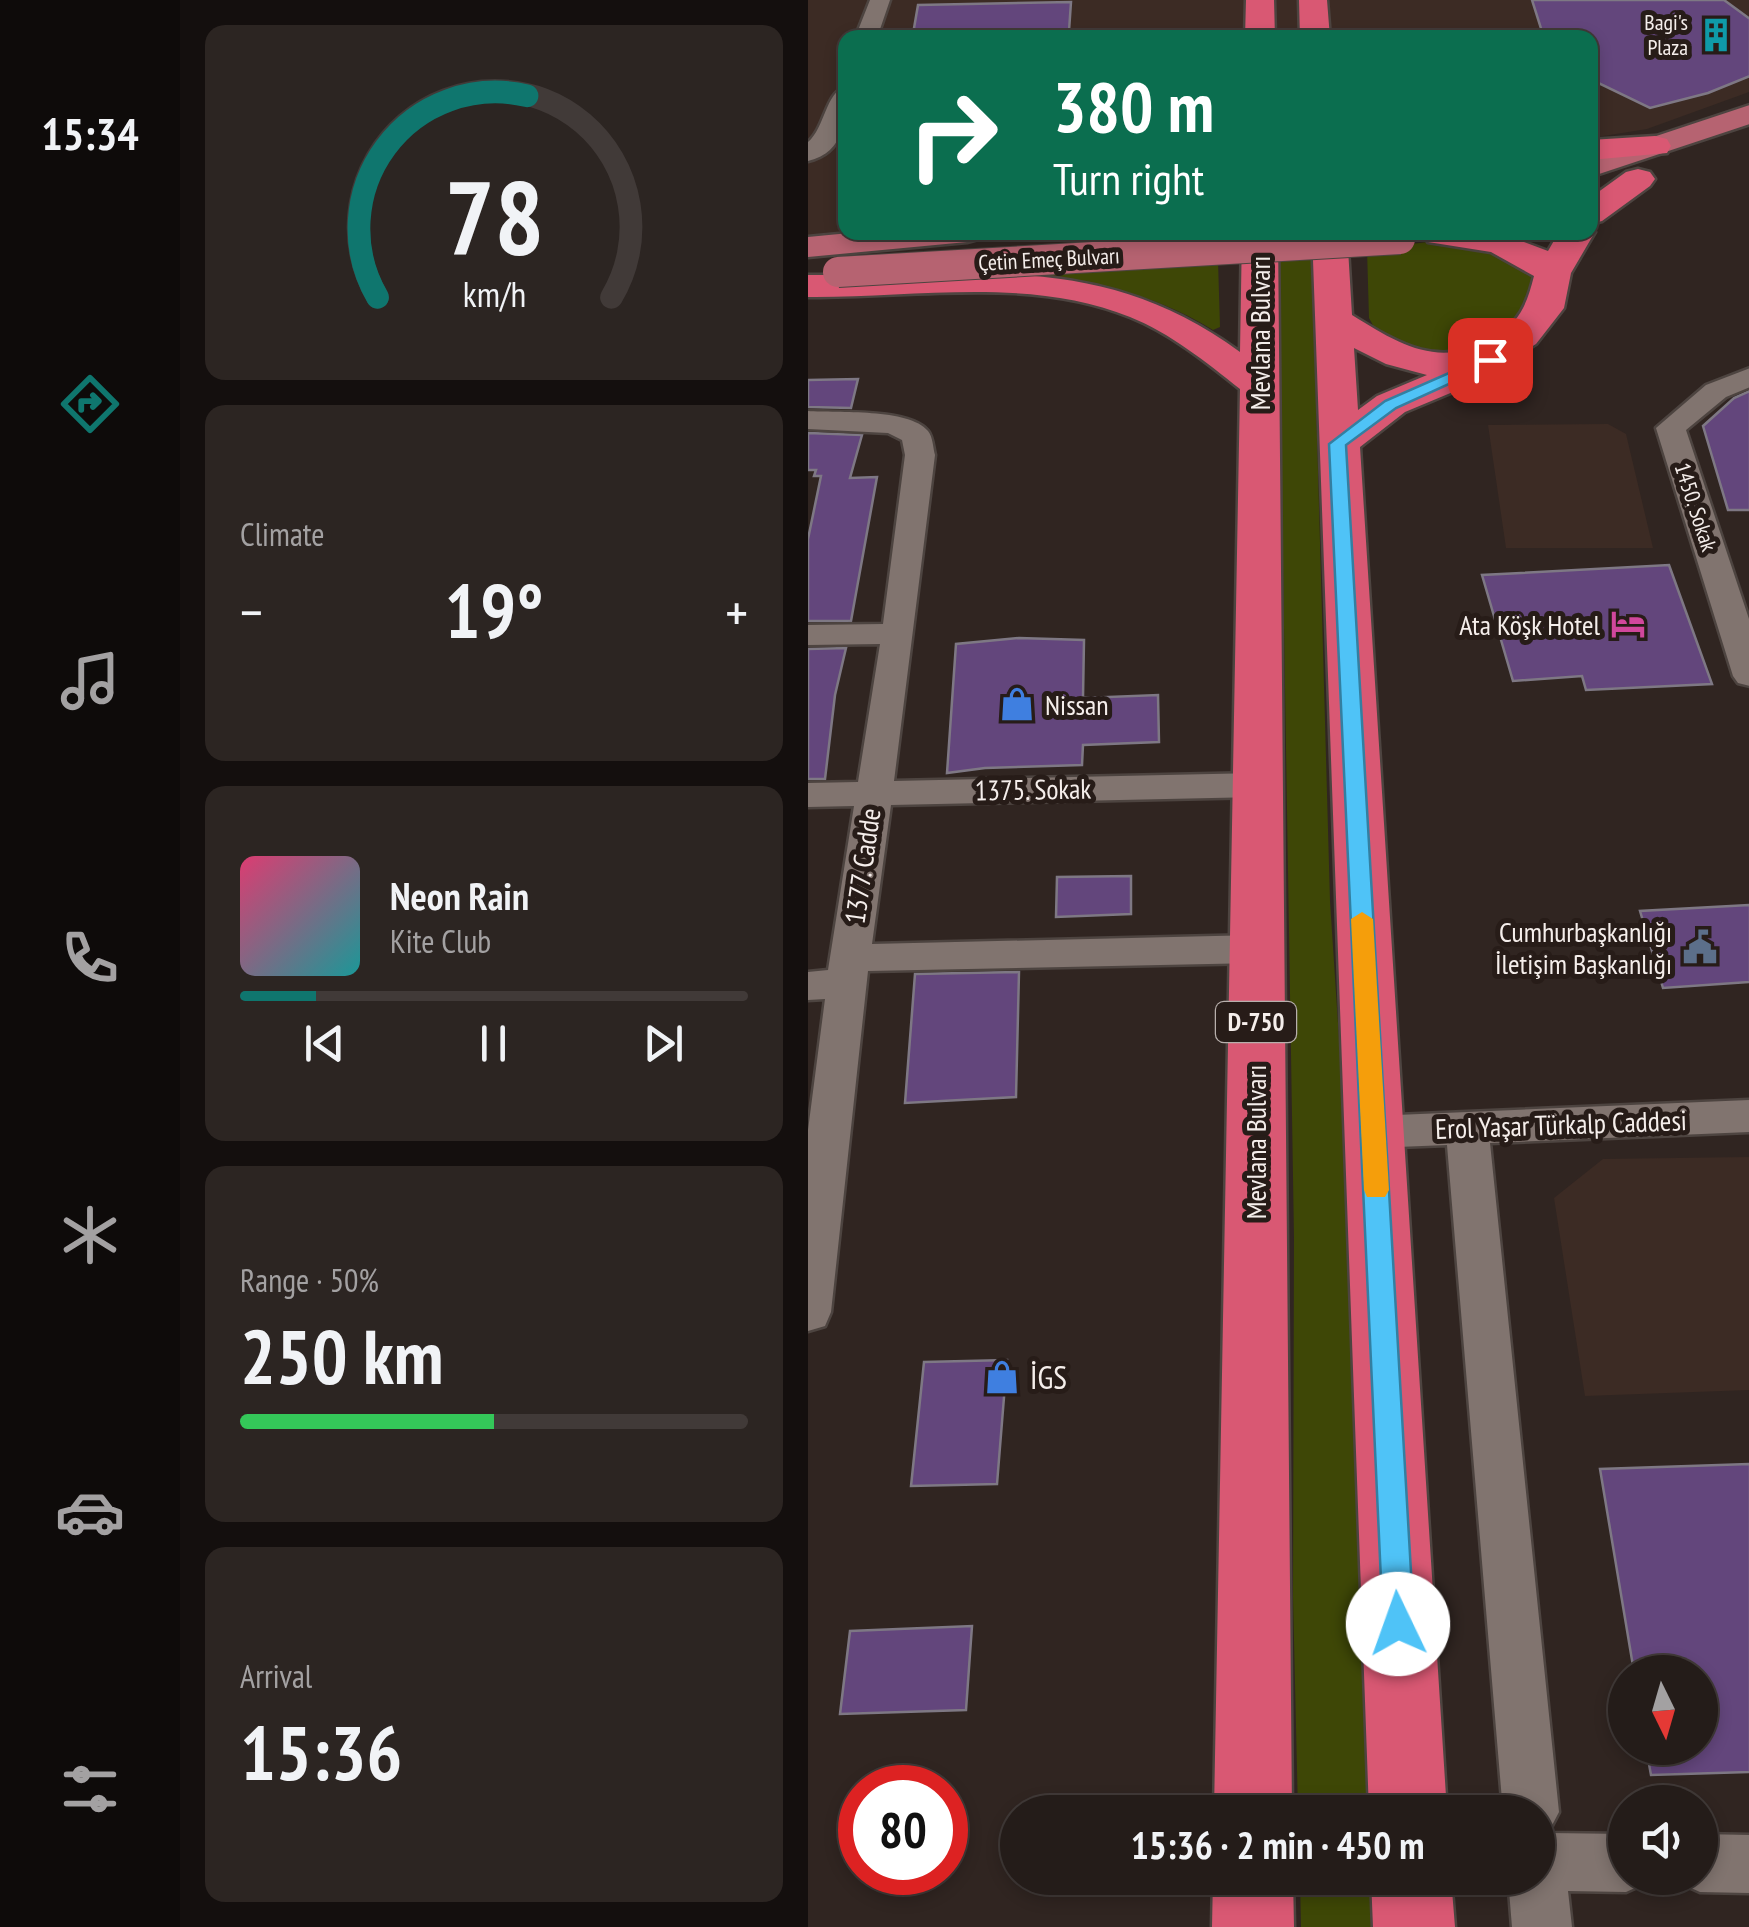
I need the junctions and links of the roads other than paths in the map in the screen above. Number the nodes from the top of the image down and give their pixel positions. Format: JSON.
{"nodes":[{"id":1,"x":880,"y":0,"type":"edge"},
{"id":2,"x":1260,"y":0,"type":"edge"},
{"id":3,"x":1313,"y":0,"type":"edge"},
{"id":4,"x":869,"y":30,"type":"edge"},
{"id":5,"x":1260,"y":30,"type":"edge"},
{"id":6,"x":1315,"y":30,"type":"edge"},
{"id":7,"x":838,"y":114,"type":"edge"},
{"id":8,"x":1750,"y":114,"type":"edge"},
{"id":9,"x":1750,"y":138,"type":"edge"},
{"id":10,"x":1655,"y":146,"type":"junction"},
{"id":11,"x":1598,"y":150,"type":"edge"},
{"id":12,"x":808,"y":154,"type":"edge"},
{"id":13,"x":1598,"y":165,"type":"edge"},
{"id":14,"x":1638,"y":178,"type":"junction"},
{"id":15,"x":1598,"y":190,"type":"edge"},
{"id":16,"x":1598,"y":208,"type":"edge"},
{"id":17,"x":932,"y":240,"type":"edge"},
{"id":18,"x":1227,"y":240,"type":"edge"},
{"id":19,"x":1289,"y":240,"type":"edge"},
{"id":20,"x":1292,"y":240,"type":"edge"},
{"id":21,"x":1480,"y":240,"type":"edge"},
{"id":22,"x":1573,"y":240,"type":"edge"},
{"id":23,"x":818,"y":266,"type":"edge"},
{"id":24,"x":1553,"y":273,"type":"junction"},
{"id":25,"x":1331,"y":318,"type":"junction"},
{"id":26,"x":1490,"y":360,"type":"junction"},
{"id":27,"x":1750,"y":376,"type":"edge"},
{"id":28,"x":1259,"y":385,"type":"junction"},
{"id":29,"x":808,"y":420,"type":"edge"},
{"id":30,"x":1338,"y":444,"type":"junction"},
{"id":31,"x":808,"y":634,"type":"edge"},
{"id":32,"x":898,"y":634,"type":"junction"},
{"id":33,"x":1750,"y":676,"type":"edge"},
{"id":34,"x":1258,"y":785,"type":"junction"},
{"id":35,"x":872,"y":792,"type":"junction"},
{"id":36,"x":808,"y":795,"type":"edge"},
{"id":37,"x":1257,"y":949,"type":"junction"},
{"id":38,"x":835,"y":975,"type":"edge"},
{"id":39,"x":1750,"y":1116,"type":"edge"},
{"id":40,"x":1467,"y":1128,"type":"junction"},
{"id":41,"x":1373,"y":1132,"type":"junction"},
{"id":42,"x":808,"y":1312,"type":"edge"},
{"id":43,"x":1253,"y":1795,"type":"edge"},
{"id":44,"x":1407,"y":1795,"type":"edge"},
{"id":45,"x":1529,"y":1795,"type":"edge"},
{"id":46,"x":1555,"y":1862,"type":"edge"},
{"id":47,"x":1608,"y":1862,"type":"edge"},
{"id":48,"x":1718,"y":1863,"type":"edge"},
{"id":49,"x":1750,"y":1864,"type":"edge"},
{"id":50,"x":1253,"y":1895,"type":"edge"},
{"id":51,"x":1413,"y":1895,"type":"edge"},
{"id":52,"x":1539,"y":1895,"type":"edge"},
{"id":53,"x":1253,"y":1927,"type":"edge"},
{"id":54,"x":1414,"y":1927,"type":"edge"},
{"id":55,"x":1542,"y":1927,"type":"edge"}],
"edges":[{"from":1,"to":4,"type":"street"},
{"from":2,"to":5,"type":"highway"},
{"from":3,"to":6,"type":"highway"},
{"from":7,"to":12,"type":"street"},
{"from":8,"to":10,"type":"main road"},
{"from":9,"to":14,"type":"main road"},
{"from":10,"to":11,"type":"highway"},
{"from":10,"to":13,"type":"main road"},
{"from":14,"to":15,"type":"main road"},
{"from":14,"to":16,"type":"highway"},
{"from":17,"to":23,"type":"main road"},
{"from":18,"to":23,"type":"main road","name":"Çetin Emeç Bulvarı","bridge":true},
{"from":19,"to":28,"type":"highway","name":"Mevlana Bulvarı","number":"D-750"},
{"from":20,"to":25,"type":"highway"},
{"from":21,"to":24,"type":"highway"},
{"from":22,"to":24,"type":"highway"},
{"from":23,"to":28,"type":"highway"},
{"from":24,"to":26,"type":"highway"},
{"from":25,"to":26,"type":"highway"},
{"from":25,"to":30,"type":"highway"},
{"from":26,"to":30,"type":"highway"},
{"from":27,"to":33,"type":"street","name":"1450. Sokak"},
{"from":28,"to":34,"type":"highway","name":"Mevlana Bulvarı","number":"D-750"},
{"from":29,"to":32,"type":"street","name":"1377. Cadde"},
{"from":30,"to":41,"type":"highway"},
{"from":31,"to":32,"type":"street"},
{"from":32,"to":35,"type":"street","name":"1377. Cadde"},
{"from":34,"to":35,"type":"street","name":"1375. Sokak"},
{"from":34,"to":37,"type":"highway","name":"Mevlana Bulvarı","number":"D-750"},
{"from":35,"to":36,"type":"street","name":"1375. Sokak"},
{"from":35,"to":38,"type":"street","name":"1377. Cadde"},
{"from":37,"to":38,"type":"street"},
{"from":37,"to":43,"type":"highway","name":"Mevlana Bulvarı","number":"D-750"},
{"from":38,"to":42,"type":"street","name":"1377. Cadde"},
{"from":39,"to":40,"type":"street","name":"Erol Yaşar Türkalp Caddesi"},
{"from":40,"to":41,"type":"street","name":"Erol Yaşar Türkalp Caddesi"},
{"from":40,"to":45,"type":"street"},
{"from":41,"to":44,"type":"highway"},
{"from":46,"to":47,"type":"street"},
{"from":48,"to":49,"type":"street"},
{"from":50,"to":53,"type":"highway"},
{"from":51,"to":54,"type":"highway"},
{"from":52,"to":55,"type":"street"}]}
